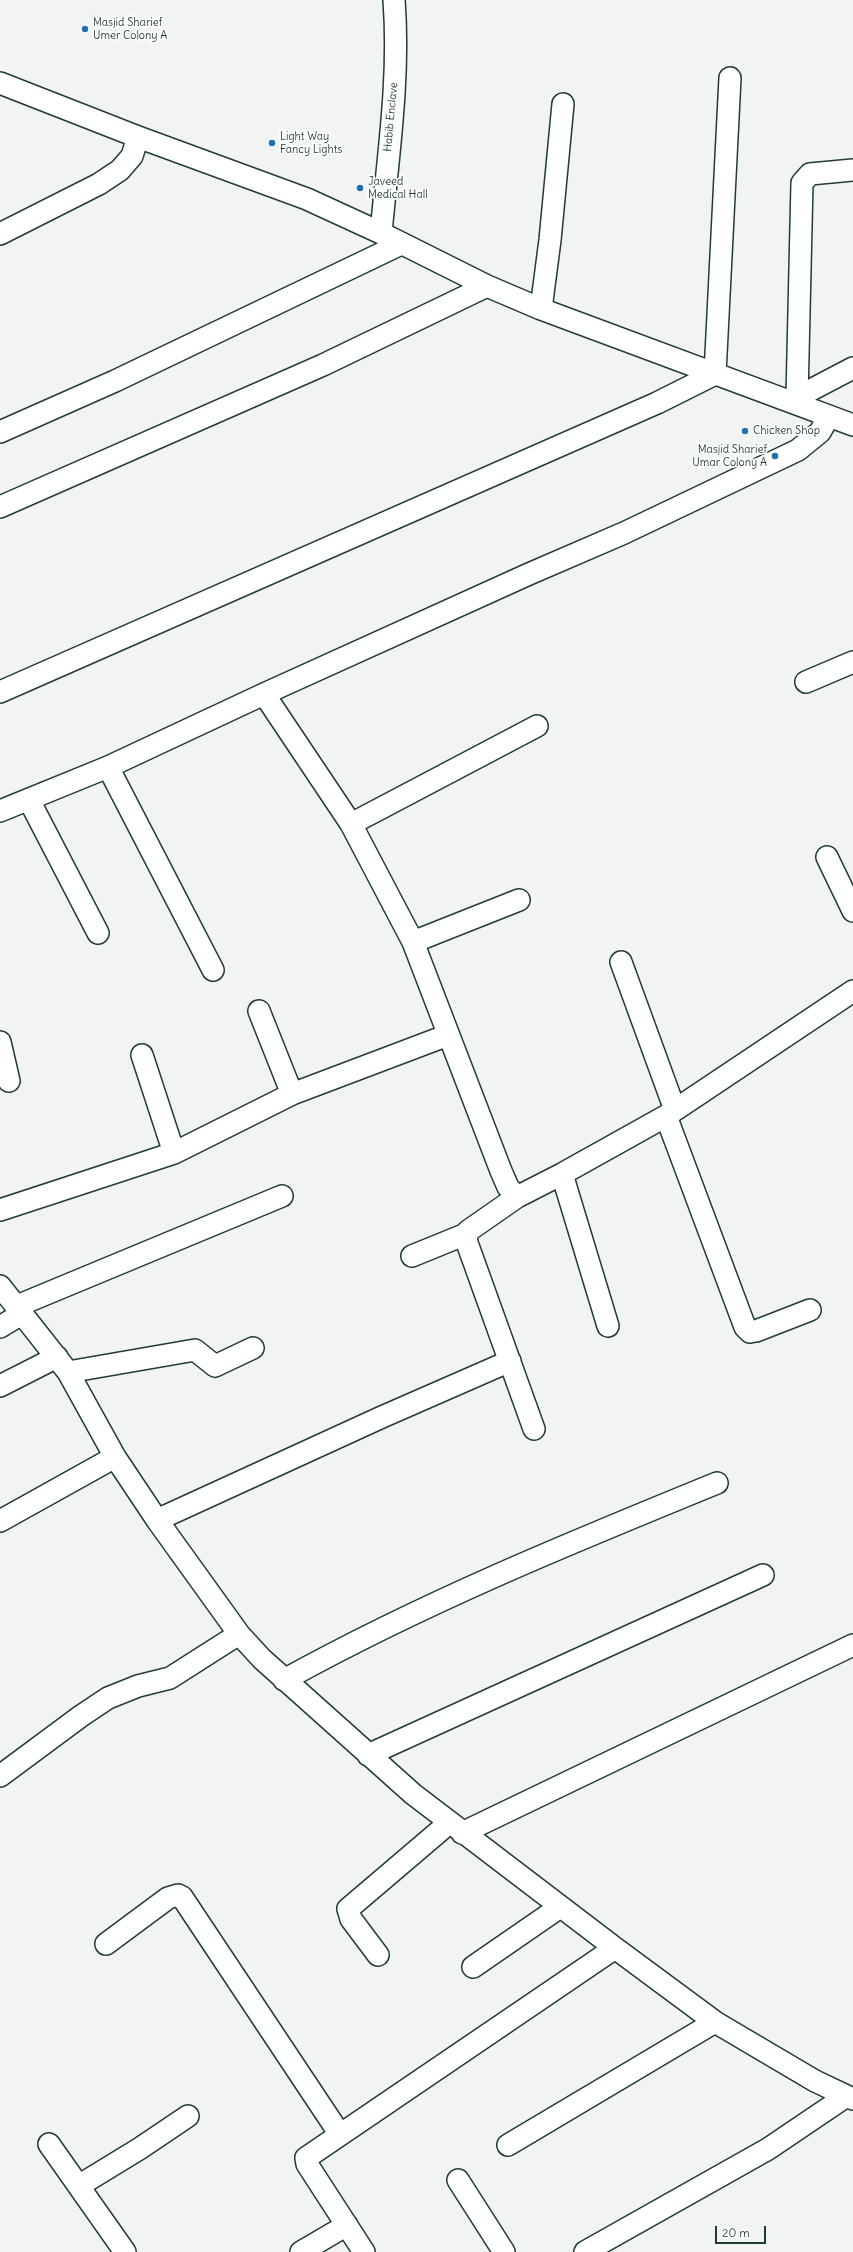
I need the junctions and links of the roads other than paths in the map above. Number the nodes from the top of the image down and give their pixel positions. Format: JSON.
{"nodes":[{"id":1,"x":394,"y":0,"type":"edge"},
{"id":2,"x":730,"y":78,"type":"dead end"},
{"id":3,"x":0,"y":83,"type":"edge"},
{"id":4,"x":563,"y":104,"type":"dead end"},
{"id":5,"x":138,"y":137,"type":"junction"},
{"id":6,"x":853,"y":170,"type":"edge"},
{"id":7,"x":381,"y":233,"type":"junction"},
{"id":8,"x":0,"y":234,"type":"edge"},
{"id":9,"x":401,"y":244,"type":"junction"},
{"id":10,"x":487,"y":286,"type":"junction"},
{"id":11,"x":541,"y":309,"type":"junction"},
{"id":12,"x":853,"y":368,"type":"edge"},
{"id":13,"x":715,"y":374,"type":"junction"},
{"id":14,"x":793,"y":399,"type":"junction"},
{"id":15,"x":829,"y":416,"type":"junction"},
{"id":16,"x":853,"y":425,"type":"edge"},
{"id":17,"x":0,"y":432,"type":"edge"},
{"id":18,"x":0,"y":507,"type":"edge"},
{"id":19,"x":853,"y":662,"type":"edge"},
{"id":20,"x":806,"y":682,"type":"dead end"},
{"id":21,"x":0,"y":692,"type":"edge"},
{"id":22,"x":264,"y":694,"type":"junction"},
{"id":23,"x":537,"y":726,"type":"dead end"},
{"id":24,"x":108,"y":767,"type":"junction"},
{"id":25,"x":29,"y":800,"type":"junction"},
{"id":26,"x":0,"y":811,"type":"edge"},
{"id":27,"x":351,"y":824,"type":"junction"},
{"id":28,"x":827,"y":857,"type":"dead end"},
{"id":29,"x":519,"y":900,"type":"dead end"},
{"id":30,"x":853,"y":911,"type":"edge"},
{"id":31,"x":98,"y":933,"type":"dead end"},
{"id":32,"x":413,"y":942,"type":"junction"},
{"id":33,"x":621,"y":962,"type":"dead end"},
{"id":34,"x":213,"y":970,"type":"dead end"},
{"id":35,"x":853,"y":991,"type":"edge"},
{"id":36,"x":260,"y":1011,"type":"dead end"},
{"id":37,"x":448,"y":1036,"type":"junction"},
{"id":38,"x":0,"y":1042,"type":"edge"},
{"id":39,"x":142,"y":1055,"type":"dead end"},
{"id":40,"x":9,"y":1080,"type":"dead end"},
{"id":41,"x":292,"y":1094,"type":"junction"},
{"id":42,"x":670,"y":1113,"type":"junction"},
{"id":43,"x":174,"y":1153,"type":"junction"},
{"id":44,"x":562,"y":1174,"type":"junction"},
{"id":45,"x":282,"y":1196,"type":"dead end"},
{"id":46,"x":516,"y":1197,"type":"junction"},
{"id":47,"x":0,"y":1210,"type":"edge"},
{"id":48,"x":466,"y":1234,"type":"junction"},
{"id":49,"x":412,"y":1256,"type":"dead end"},
{"id":50,"x":0,"y":1286,"type":"edge"},
{"id":51,"x":20,"y":1310,"type":"junction"},
{"id":52,"x":810,"y":1310,"type":"dead end"},
{"id":53,"x":608,"y":1326,"type":"dead end"},
{"id":54,"x":0,"y":1327,"type":"edge"},
{"id":55,"x":253,"y":1348,"type":"dead end"},
{"id":56,"x":510,"y":1361,"type":"junction"},
{"id":57,"x":62,"y":1365,"type":"junction"},
{"id":58,"x":0,"y":1386,"type":"edge"},
{"id":59,"x":534,"y":1429,"type":"dead end"},
{"id":60,"x":115,"y":1457,"type":"junction"},
{"id":61,"x":717,"y":1483,"type":"dead end"},
{"id":62,"x":157,"y":1520,"type":"junction"},
{"id":63,"x":0,"y":1521,"type":"edge"},
{"id":64,"x":763,"y":1575,"type":"dead end"},
{"id":65,"x":239,"y":1634,"type":"junction"},
{"id":66,"x":853,"y":1645,"type":"edge"},
{"id":67,"x":284,"y":1680,"type":"junction"},
{"id":68,"x":368,"y":1755,"type":"junction"},
{"id":69,"x":0,"y":1776,"type":"edge"},
{"id":70,"x":455,"y":1828,"type":"junction"},
{"id":71,"x":560,"y":1907,"type":"junction"},
{"id":72,"x":106,"y":1944,"type":"dead end"},
{"id":73,"x":615,"y":1948,"type":"junction"},
{"id":74,"x":378,"y":1955,"type":"dead end"},
{"id":75,"x":473,"y":1967,"type":"dead end"},
{"id":76,"x":715,"y":2022,"type":"junction"},
{"id":77,"x":849,"y":2098,"type":"edge"},
{"id":78,"x":188,"y":2116,"type":"dead end"},
{"id":79,"x":339,"y":2133,"type":"junction"},
{"id":80,"x":49,"y":2144,"type":"dead end"},
{"id":81,"x":508,"y":2145,"type":"dead end"},
{"id":82,"x":458,"y":2180,"type":"dead end"},
{"id":83,"x":80,"y":2185,"type":"junction"},
{"id":84,"x":347,"y":2225,"type":"junction"},
{"id":85,"x":125,"y":2252,"type":"edge"},
{"id":86,"x":301,"y":2252,"type":"edge"},
{"id":87,"x":364,"y":2252,"type":"edge"},
{"id":88,"x":504,"y":2252,"type":"edge"},
{"id":89,"x":585,"y":2252,"type":"edge"}],
"edges":[{"from":1,"to":7,"type":"street","name":"Habib Enclave"},
{"from":2,"to":13,"type":"street"},
{"from":3,"to":5,"type":"street"},
{"from":4,"to":11,"type":"street"},
{"from":5,"to":7,"type":"street"},
{"from":5,"to":8,"type":"street"},
{"from":6,"to":14,"type":"street"},
{"from":7,"to":9,"type":"street"},
{"from":9,"to":10,"type":"street"},
{"from":9,"to":17,"type":"street"},
{"from":10,"to":11,"type":"street"},
{"from":10,"to":18,"type":"street"},
{"from":11,"to":13,"type":"street"},
{"from":12,"to":14,"type":"street"},
{"from":13,"to":14,"type":"street"},
{"from":13,"to":21,"type":"street"},
{"from":14,"to":15,"type":"street"},
{"from":15,"to":16,"type":"street"},
{"from":15,"to":22,"type":"street"},
{"from":19,"to":20,"type":"street"},
{"from":22,"to":24,"type":"street"},
{"from":22,"to":27,"type":"street"},
{"from":23,"to":27,"type":"street"},
{"from":24,"to":25,"type":"street"},
{"from":24,"to":34,"type":"street"},
{"from":25,"to":26,"type":"street"},
{"from":25,"to":31,"type":"street"},
{"from":27,"to":32,"type":"street"},
{"from":28,"to":30,"type":"street"},
{"from":29,"to":32,"type":"street"},
{"from":32,"to":37,"type":"street"},
{"from":33,"to":42,"type":"street"},
{"from":35,"to":42,"type":"street"},
{"from":36,"to":41,"type":"street"},
{"from":37,"to":41,"type":"street"},
{"from":37,"to":46,"type":"street"},
{"from":38,"to":40,"type":"street"},
{"from":39,"to":43,"type":"street"},
{"from":41,"to":43,"type":"street"},
{"from":42,"to":44,"type":"street"},
{"from":42,"to":52,"type":"street"},
{"from":43,"to":47,"type":"street"},
{"from":44,"to":46,"type":"street"},
{"from":44,"to":53,"type":"street"},
{"from":45,"to":51,"type":"street"},
{"from":46,"to":48,"type":"street"},
{"from":48,"to":49,"type":"street"},
{"from":48,"to":56,"type":"street"},
{"from":50,"to":51,"type":"street"},
{"from":51,"to":54,"type":"street"},
{"from":51,"to":57,"type":"street"},
{"from":55,"to":57,"type":"street"},
{"from":56,"to":59,"type":"street"},
{"from":56,"to":62,"type":"street"},
{"from":57,"to":58,"type":"street"},
{"from":57,"to":60,"type":"street"},
{"from":60,"to":62,"type":"street"},
{"from":60,"to":63,"type":"street"},
{"from":61,"to":67,"type":"street"},
{"from":62,"to":65,"type":"street"},
{"from":64,"to":68,"type":"street"},
{"from":65,"to":67,"type":"street"},
{"from":65,"to":69,"type":"street"},
{"from":66,"to":70,"type":"street"},
{"from":67,"to":68,"type":"street"},
{"from":68,"to":70,"type":"street"},
{"from":70,"to":71,"type":"street"},
{"from":70,"to":74,"type":"street"},
{"from":71,"to":73,"type":"street"},
{"from":71,"to":75,"type":"street"},
{"from":72,"to":79,"type":"street"},
{"from":73,"to":76,"type":"street"},
{"from":73,"to":79,"type":"street"},
{"from":76,"to":77,"type":"street"},
{"from":76,"to":81,"type":"street"},
{"from":77,"to":89,"type":"street"},
{"from":78,"to":83,"type":"street"},
{"from":79,"to":84,"type":"street"},
{"from":80,"to":83,"type":"street"},
{"from":82,"to":88,"type":"street"},
{"from":83,"to":85,"type":"street"},
{"from":84,"to":86,"type":"street"},
{"from":84,"to":87,"type":"street"}]}
